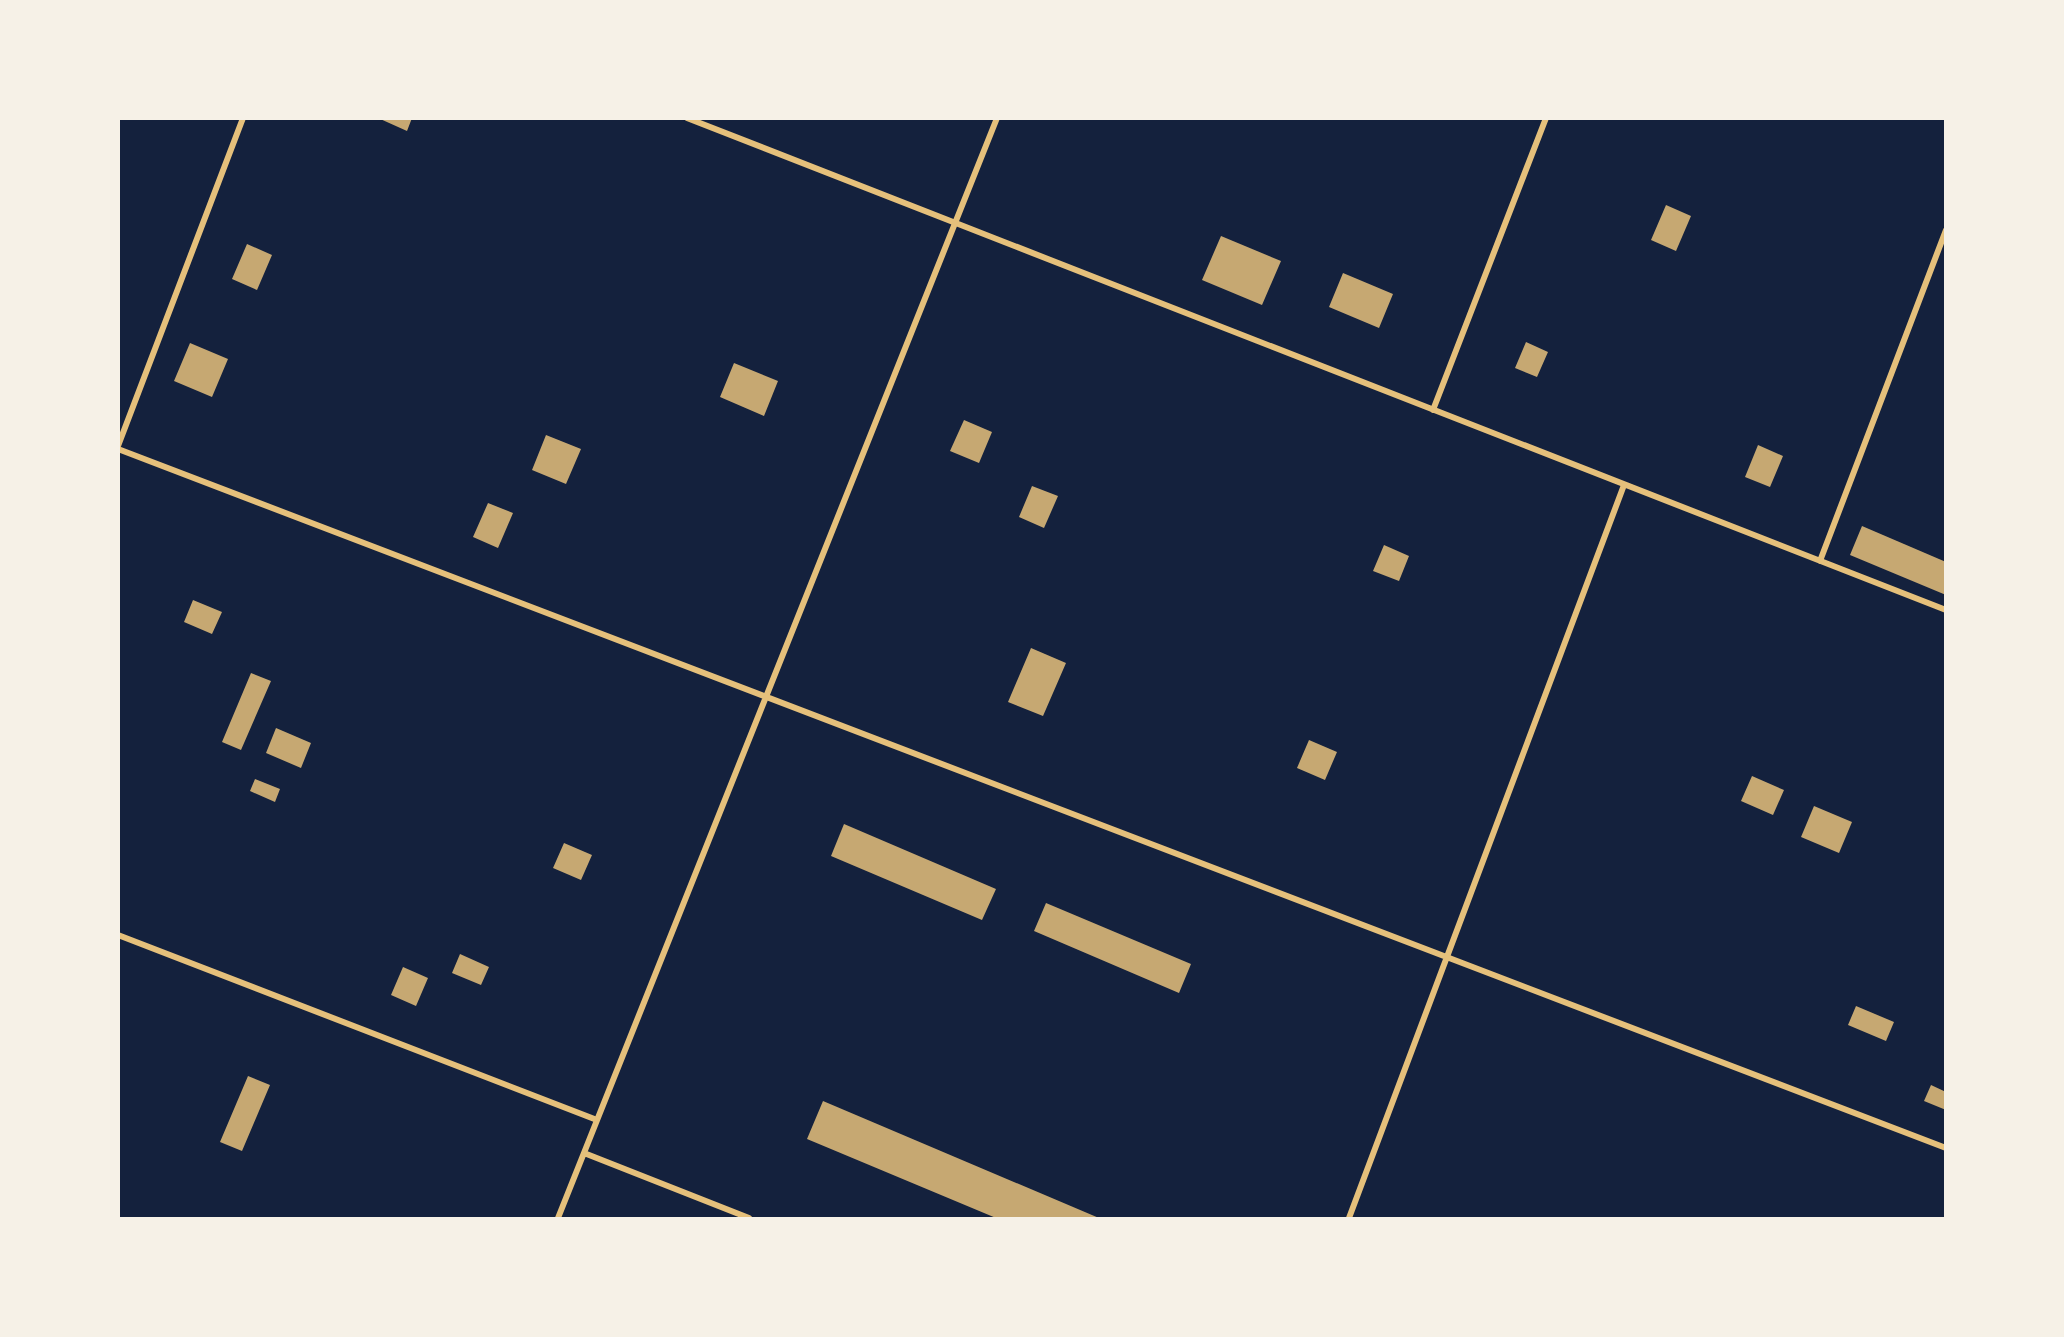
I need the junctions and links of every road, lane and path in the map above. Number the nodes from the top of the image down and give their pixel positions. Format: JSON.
{"nodes":[{"id":1,"x":243,"y":118,"type":"edge"},
{"id":2,"x":687,"y":118,"type":"edge"},
{"id":3,"x":997,"y":118,"type":"edge"},
{"id":4,"x":1546,"y":118,"type":"edge"},
{"id":5,"x":955,"y":223,"type":"junction"},
{"id":6,"x":1946,"y":230,"type":"edge"},
{"id":7,"x":1433,"y":410,"type":"junction"},
{"id":8,"x":118,"y":448,"type":"edge"},
{"id":9,"x":1624,"y":485,"type":"junction"},
{"id":10,"x":1820,"y":561,"type":"junction"},
{"id":11,"x":1946,"y":610,"type":"edge"},
{"id":12,"x":766,"y":697,"type":"junction"},
{"id":13,"x":118,"y":935,"type":"edge"},
{"id":14,"x":1447,"y":957,"type":"junction"},
{"id":15,"x":597,"y":1120,"type":"junction"},
{"id":16,"x":1946,"y":1148,"type":"edge"},
{"id":17,"x":584,"y":1153,"type":"junction"},
{"id":18,"x":558,"y":1218,"type":"edge"},
{"id":19,"x":749,"y":1218,"type":"edge"},
{"id":20,"x":1349,"y":1218,"type":"edge"}],
"edges":[{"from":1,"to":8,"type":"street"},
{"from":2,"to":5,"type":"street"},
{"from":3,"to":5,"type":"street"},
{"from":4,"to":7,"type":"street"},
{"from":5,"to":7,"type":"street"},
{"from":5,"to":12,"type":"street"},
{"from":6,"to":10,"type":"street"},
{"from":7,"to":9,"type":"street"},
{"from":8,"to":12,"type":"street"},
{"from":9,"to":10,"type":"street"},
{"from":9,"to":14,"type":"street"},
{"from":10,"to":11,"type":"street"},
{"from":12,"to":14,"type":"street"},
{"from":12,"to":15,"type":"street"},
{"from":13,"to":15,"type":"street"},
{"from":14,"to":16,"type":"street"},
{"from":14,"to":20,"type":"street"},
{"from":15,"to":17,"type":"street"},
{"from":17,"to":18,"type":"street"},
{"from":17,"to":19,"type":"street"}]}
